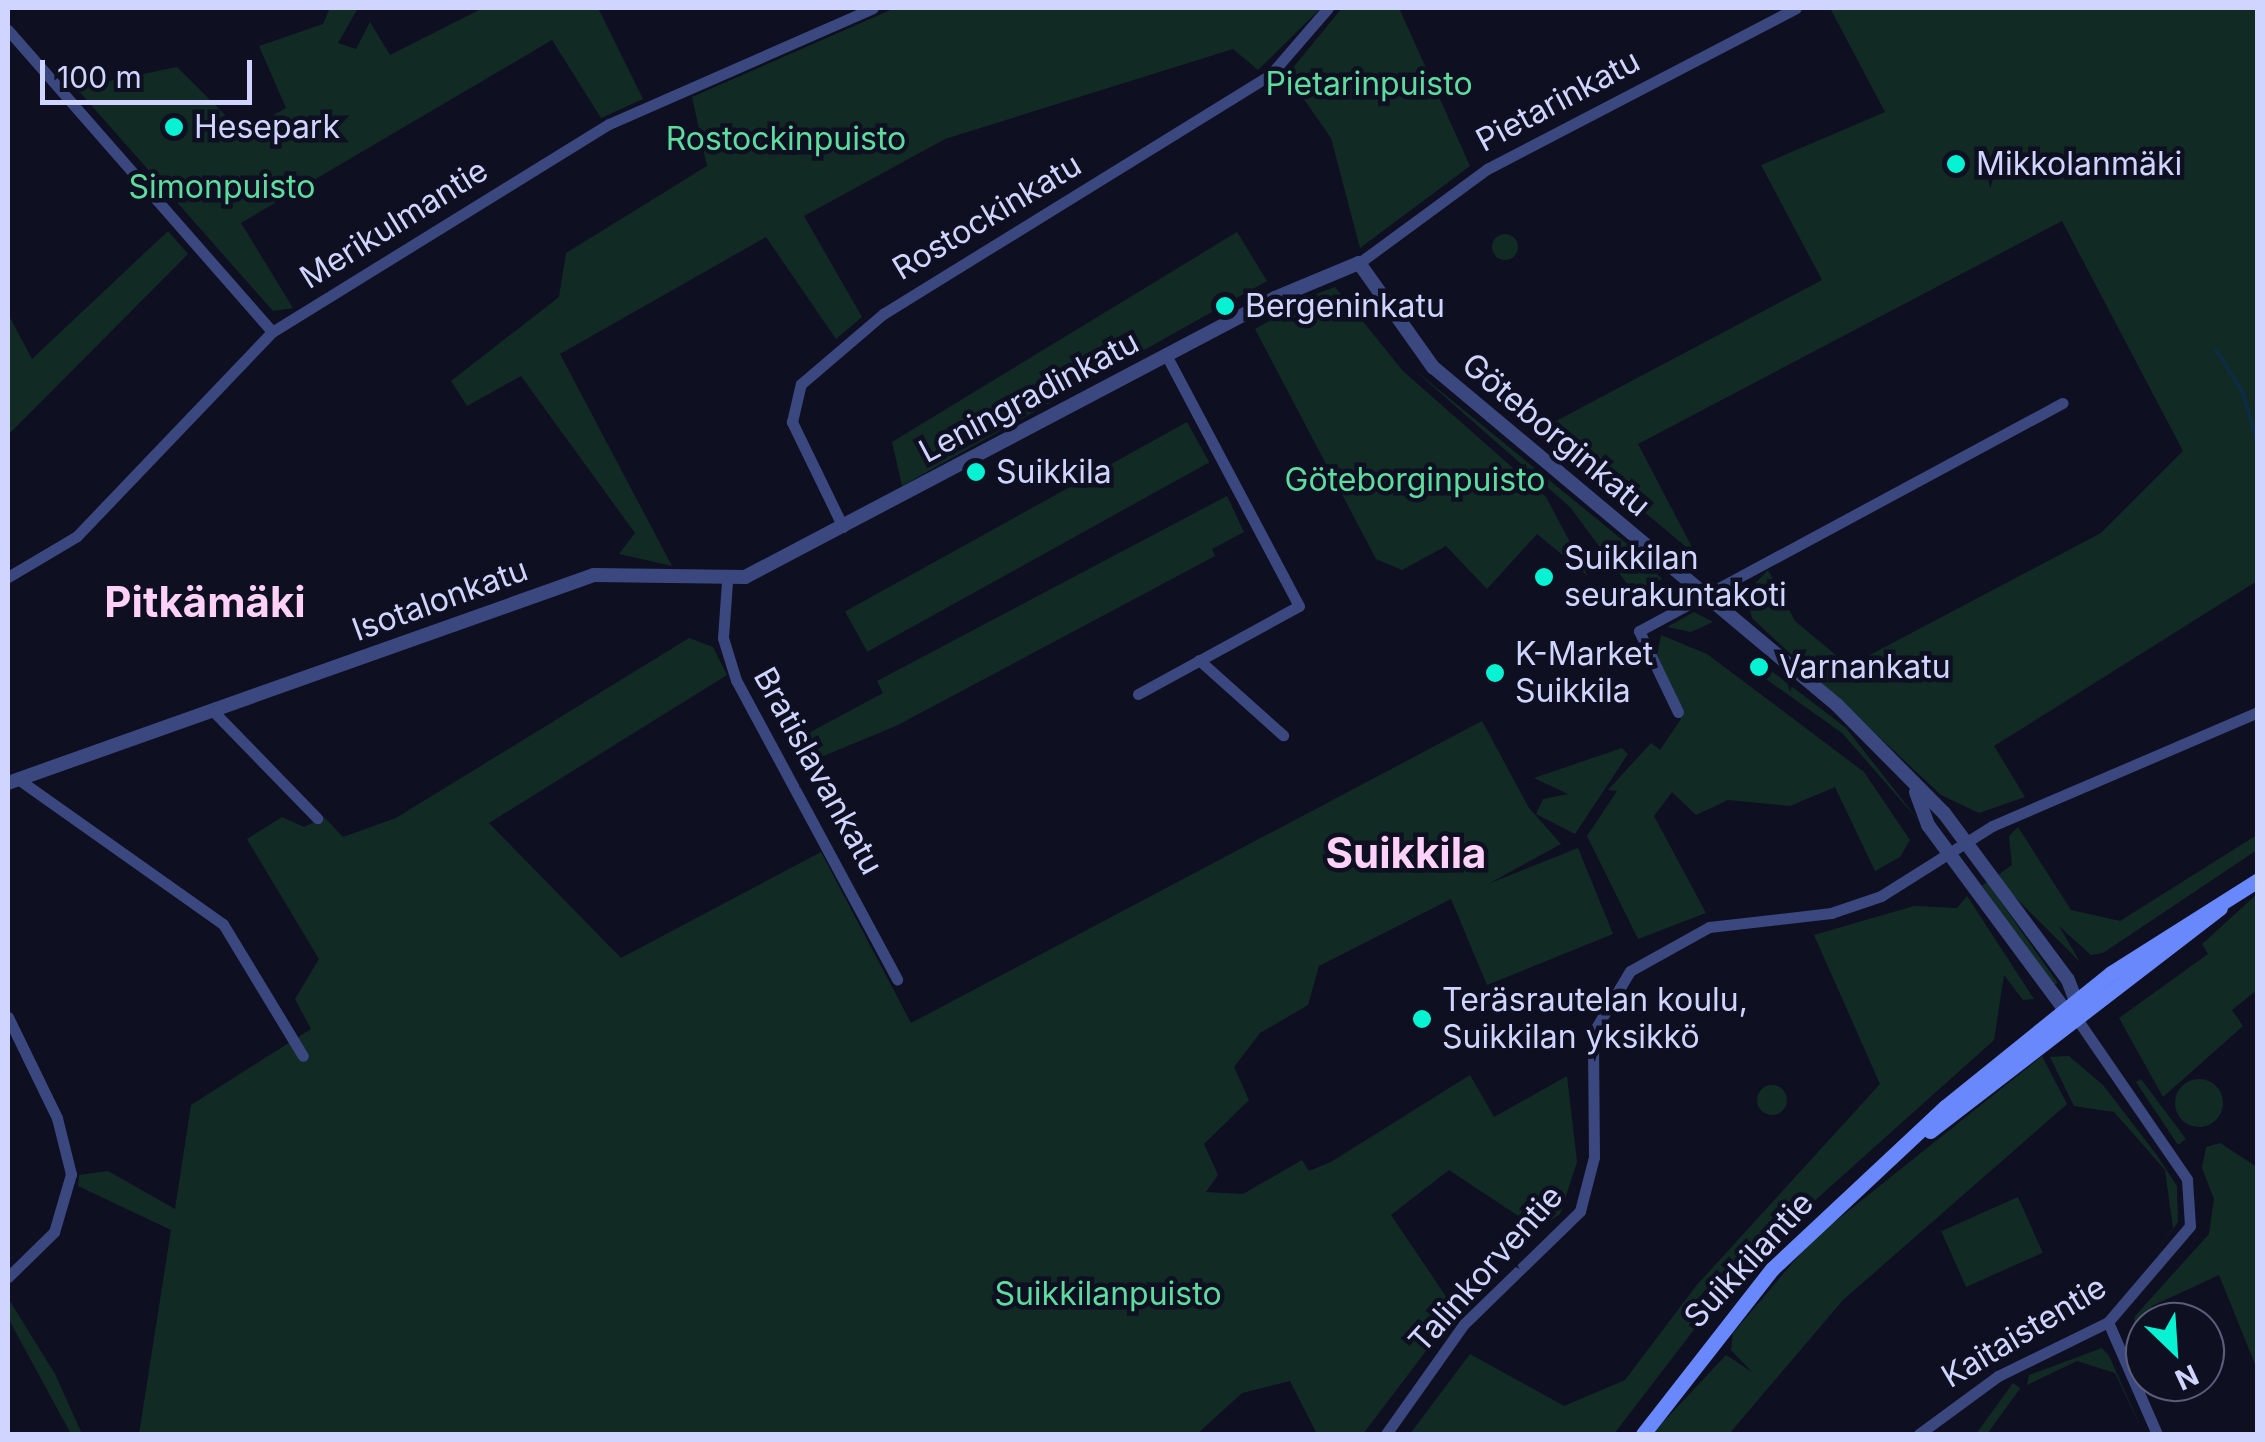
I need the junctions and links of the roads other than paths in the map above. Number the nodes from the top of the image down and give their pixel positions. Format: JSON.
{"nodes":[{"id":1,"x":873,"y":8,"type":"edge"},
{"id":2,"x":1328,"y":8,"type":"edge"},
{"id":3,"x":1790,"y":9,"type":"edge"},
{"id":4,"x":8,"y":30,"type":"edge"},
{"id":5,"x":1359,"y":263,"type":"junction"},
{"id":6,"x":272,"y":332,"type":"junction"},
{"id":7,"x":1166,"y":355,"type":"junction"},
{"id":8,"x":2063,"y":403,"type":"dead end"},
{"id":9,"x":843,"y":527,"type":"junction"},
{"id":10,"x":8,"y":577,"type":"edge"},
{"id":11,"x":727,"y":582,"type":"junction"},
{"id":12,"x":1703,"y":593,"type":"junction"},
{"id":13,"x":1200,"y":660,"type":"junction"},
{"id":14,"x":1138,"y":694,"type":"dead end"},
{"id":15,"x":212,"y":710,"type":"junction"},
{"id":16,"x":1678,"y":712,"type":"dead end"},
{"id":17,"x":2258,"y":712,"type":"edge"},
{"id":18,"x":1283,"y":735,"type":"dead end"},
{"id":19,"x":13,"y":781,"type":"edge"},
{"id":20,"x":1916,"y":792,"type":"junction"},
{"id":21,"x":317,"y":818,"type":"dead end"},
{"id":22,"x":1968,"y":841,"type":"junction"},
{"id":23,"x":1948,"y":854,"type":"junction"},
{"id":24,"x":2258,"y":880,"type":"edge"},
{"id":25,"x":2229,"y":899,"type":"junction"},
{"id":26,"x":897,"y":978,"type":"dead end"},
{"id":27,"x":2079,"y":998,"type":"junction"},
{"id":28,"x":2061,"y":1012,"type":"junction"},
{"id":29,"x":8,"y":1017,"type":"edge"},
{"id":30,"x":2079,"y":1022,"type":"junction"},
{"id":31,"x":303,"y":1056,"type":"dead end"},
{"id":32,"x":1913,"y":1140,"type":"junction"},
{"id":33,"x":8,"y":1277,"type":"edge"},
{"id":34,"x":2108,"y":1322,"type":"junction"},
{"id":35,"x":1386,"y":1434,"type":"edge"},
{"id":36,"x":1642,"y":1434,"type":"edge"},
{"id":37,"x":1919,"y":1434,"type":"edge"},
{"id":38,"x":2156,"y":1434,"type":"edge"}],
"edges":[{"from":1,"to":6,"type":"street","name":"Merikulmantie"},
{"from":2,"to":9,"type":"street","name":"Rostockinkatu"},
{"from":3,"to":5,"type":"street","name":"Pietarinkatu"},
{"from":4,"to":6,"type":"street"},
{"from":5,"to":7,"type":"street","name":"Leningradinkatu"},
{"from":5,"to":12,"type":"street","name":"Göteborginkatu"},
{"from":6,"to":10,"type":"street","name":"Merikulmantie"},
{"from":7,"to":9,"type":"street","name":"Leningradinkatu"},
{"from":7,"to":13,"type":"street"},
{"from":8,"to":12,"type":"street"},
{"from":9,"to":11,"type":"street","name":"Leningradinkatu"},
{"from":11,"to":15,"type":"street","name":"Isotalonkatu"},
{"from":11,"to":26,"type":"street","name":"Bratislavankatu"},
{"from":12,"to":16,"type":"street"},
{"from":12,"to":20,"type":"street","name":"Göteborginkatu"},
{"from":13,"to":14,"type":"street"},
{"from":13,"to":18,"type":"street"},
{"from":15,"to":19,"type":"street","name":"Isotalonkatu"},
{"from":15,"to":21,"type":"street"},
{"from":17,"to":22,"type":"street","name":"Talinkorventie"},
{"from":19,"to":31,"type":"street"},
{"from":20,"to":22,"type":"street","name":"Göteborginkatu"},
{"from":20,"to":23,"type":"street","name":"Göteborginkatu"},
{"from":22,"to":23,"type":"street","name":"Talinkorventie"},
{"from":22,"to":27,"type":"street","name":"Göteborginkatu"},
{"from":23,"to":28,"type":"street","name":"Göteborginkatu"},
{"from":23,"to":35,"type":"street","name":"Talinkorventie"},
{"from":24,"to":25,"type":"main road","name":"Suikkilantie"},
{"from":25,"to":27,"type":"main road","name":"Suikkilantie"},
{"from":25,"to":30,"type":"main road","name":"Suikkilantie"},
{"from":27,"to":28,"type":"main road","name":"Suikkilantie"},
{"from":27,"to":30,"type":"street"},
{"from":28,"to":30,"type":"street","name":"Göteborginkatu"},
{"from":28,"to":32,"type":"main road","name":"Suikkilantie"},
{"from":29,"to":33,"type":"street"},
{"from":30,"to":32,"type":"main road","name":"Suikkilantie"},
{"from":30,"to":34,"type":"street","name":"Kaitaistentie"},
{"from":32,"to":36,"type":"main road","name":"Suikkilantie"},
{"from":34,"to":37,"type":"street","name":"Kaitaistentie"},
{"from":34,"to":38,"type":"street"}]}
